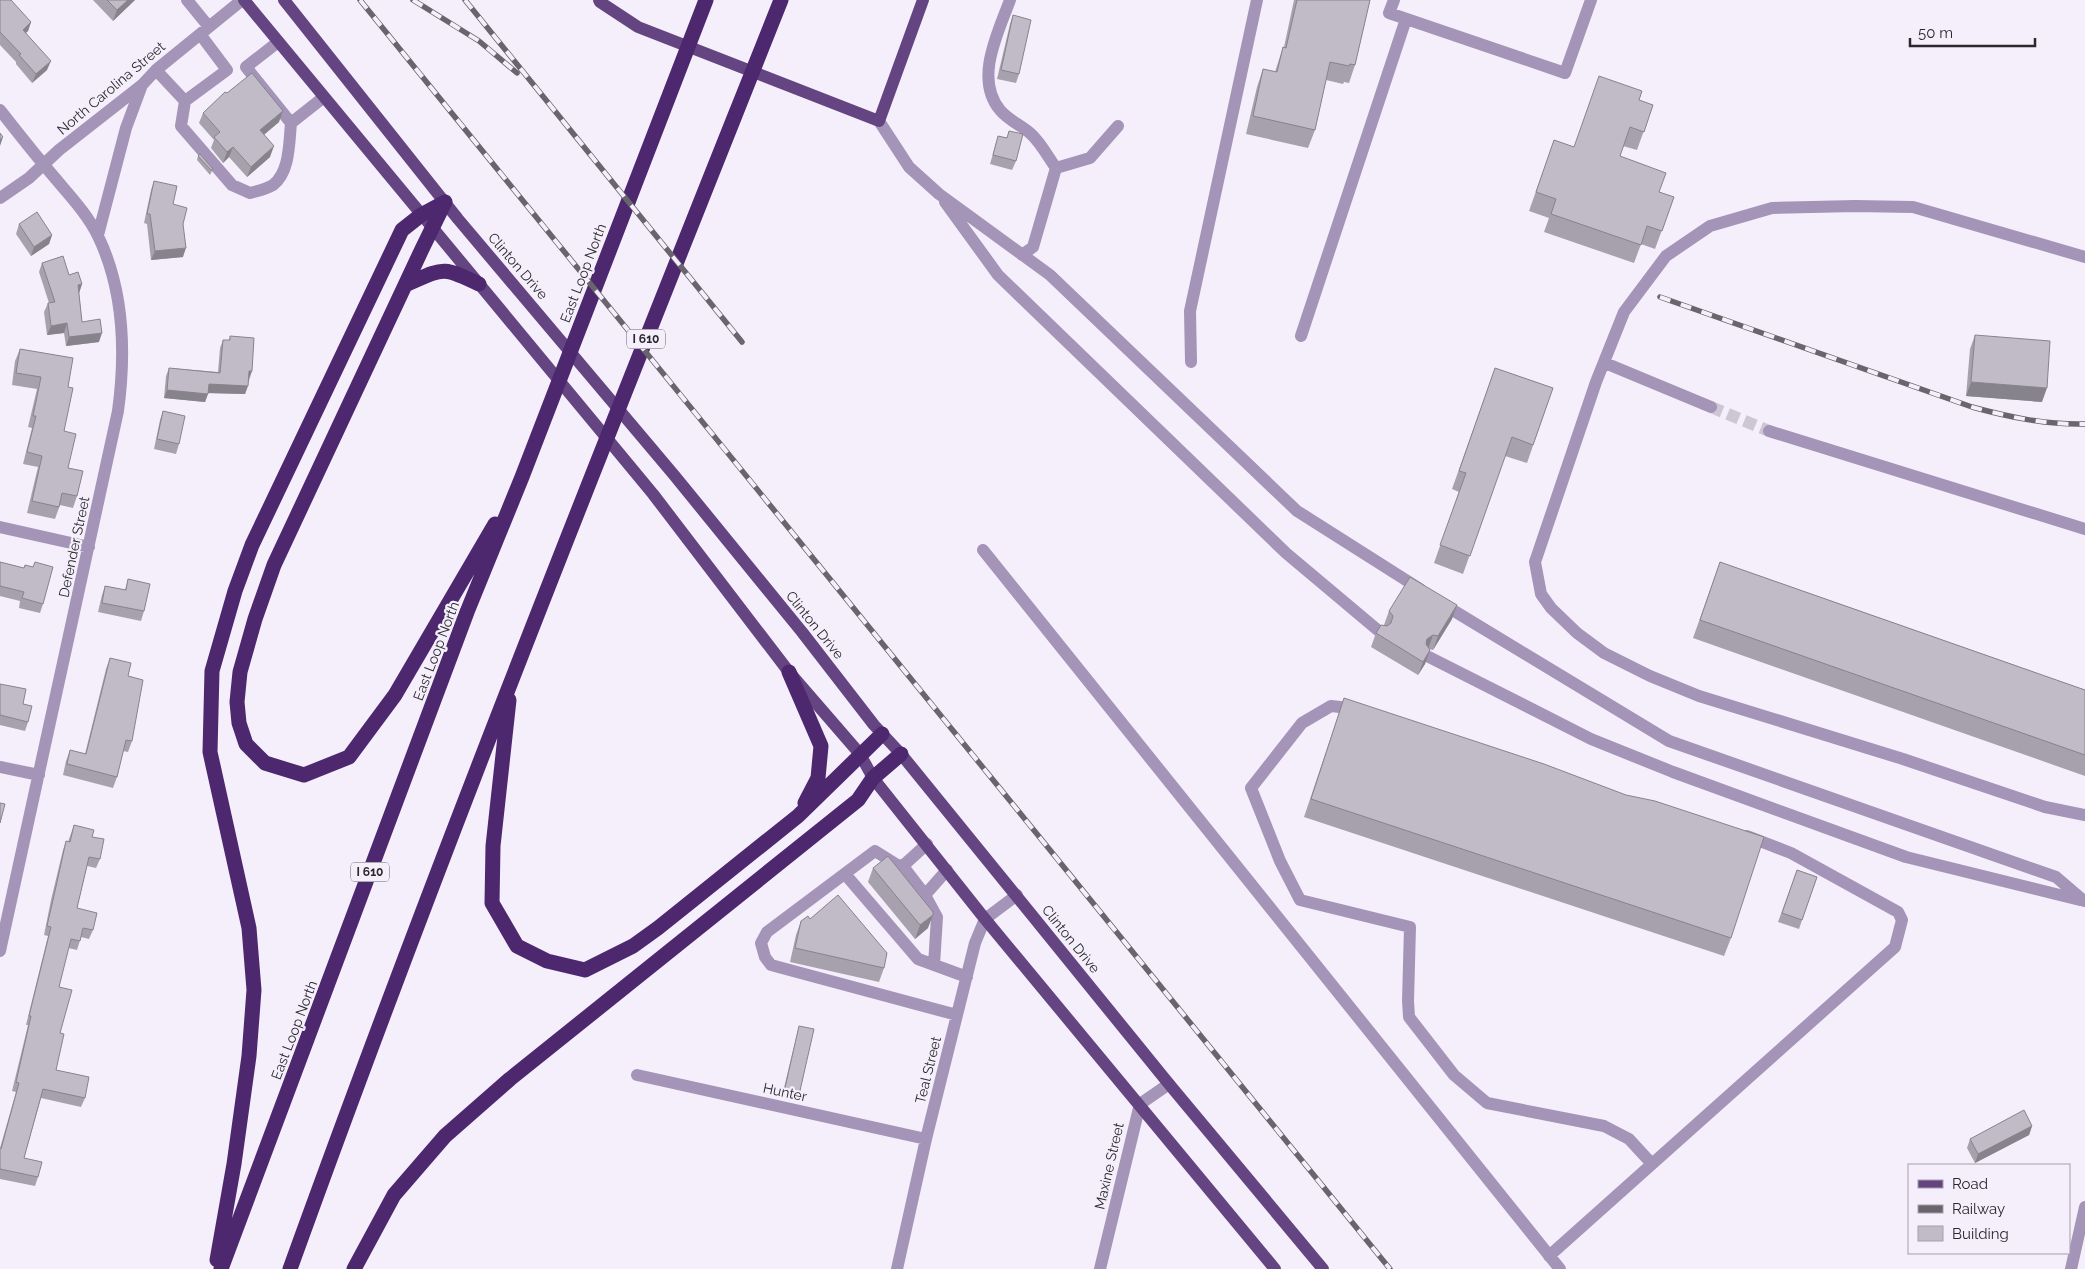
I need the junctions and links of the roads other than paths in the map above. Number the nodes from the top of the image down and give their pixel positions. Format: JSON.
{"nodes":[{"id":1,"x":187,"y":0,"type":"edge"},
{"id":2,"x":243,"y":0,"type":"edge"},
{"id":3,"x":284,"y":0,"type":"edge"},
{"id":4,"x":599,"y":0,"type":"edge"},
{"id":5,"x":706,"y":0,"type":"edge"},
{"id":6,"x":781,"y":0,"type":"edge"},
{"id":7,"x":923,"y":0,"type":"edge"},
{"id":8,"x":1010,"y":0,"type":"edge"},
{"id":9,"x":1257,"y":0,"type":"edge"},
{"id":10,"x":1394,"y":0,"type":"edge"},
{"id":11,"x":1591,"y":0,"type":"edge"},
{"id":12,"x":1406,"y":19,"type":"junction"},
{"id":13,"x":204,"y":31,"type":"junction"},
{"id":14,"x":278,"y":42,"type":"junction"},
{"id":15,"x":246,"y":67,"type":"junction"},
{"id":16,"x":156,"y":70,"type":"junction"},
{"id":17,"x":227,"y":70,"type":"junction"},
{"id":18,"x":142,"y":85,"type":"junction"},
{"id":19,"x":324,"y":98,"type":"junction"},
{"id":20,"x":185,"y":101,"type":"junction"},
{"id":21,"x":0,"y":110,"type":"edge"},
{"id":22,"x":879,"y":122,"type":"junction"},
{"id":23,"x":291,"y":123,"type":"junction"},
{"id":24,"x":1118,"y":126,"type":"dead end"},
{"id":25,"x":44,"y":164,"type":"junction"},
{"id":26,"x":1056,"y":168,"type":"junction"},
{"id":27,"x":939,"y":194,"type":"junction"},
{"id":28,"x":0,"y":198,"type":"edge"},
{"id":29,"x":446,"y":202,"type":"junction"},
{"id":30,"x":421,"y":215,"type":"junction"},
{"id":31,"x":432,"y":228,"type":"junction"},
{"id":32,"x":98,"y":235,"type":"junction"},
{"id":33,"x":1022,"y":255,"type":"junction"},
{"id":34,"x":2085,"y":257,"type":"edge"},
{"id":35,"x":407,"y":284,"type":"junction"},
{"id":36,"x":479,"y":284,"type":"junction"},
{"id":37,"x":1301,"y":336,"type":"dead end"},
{"id":38,"x":1191,"y":362,"type":"dead end"},
{"id":39,"x":1604,"y":363,"type":"junction"},
{"id":40,"x":1711,"y":407,"type":"tunnel mouth"},
{"id":41,"x":1769,"y":431,"type":"tunnel mouth"},
{"id":42,"x":522,"y":477,"type":"junction"},
{"id":43,"x":0,"y":527,"type":"edge"},
{"id":44,"x":2085,"y":529,"type":"edge"},
{"id":45,"x":89,"y":547,"type":"junction"},
{"id":46,"x":983,"y":550,"type":"dead end"},
{"id":47,"x":1380,"y":632,"type":"edge"},
{"id":48,"x":1429,"y":657,"type":"edge"},
{"id":49,"x":789,"y":672,"type":"junction"},
{"id":50,"x":512,"y":679,"type":"junction"},
{"id":51,"x":1368,"y":712,"type":"edge"},
{"id":52,"x":882,"y":734,"type":"junction"},
{"id":53,"x":860,"y":754,"type":"junction"},
{"id":54,"x":901,"y":754,"type":"junction"},
{"id":55,"x":0,"y":767,"type":"edge"},
{"id":56,"x":39,"y":776,"type":"junction"},
{"id":57,"x":873,"y":778,"type":"junction"},
{"id":58,"x":2085,"y":814,"type":"edge"},
{"id":59,"x":798,"y":816,"type":"junction"},
{"id":60,"x":1732,"y":830,"type":"edge"},
{"id":61,"x":927,"y":844,"type":"junction"},
{"id":62,"x":902,"y":865,"type":"junction"},
{"id":63,"x":947,"y":870,"type":"junction"},
{"id":64,"x":845,"y":874,"type":"junction"},
{"id":65,"x":925,"y":895,"type":"junction"},
{"id":66,"x":1017,"y":895,"type":"junction"},
{"id":67,"x":2085,"y":901,"type":"edge"},
{"id":68,"x":984,"y":919,"type":"junction"},
{"id":69,"x":0,"y":951,"type":"edge"},
{"id":70,"x":934,"y":965,"type":"junction"},
{"id":71,"x":967,"y":977,"type":"junction"},
{"id":72,"x":957,"y":1015,"type":"junction"},
{"id":73,"x":637,"y":1075,"type":"dead end"},
{"id":74,"x":1169,"y":1084,"type":"junction"},
{"id":75,"x":1140,"y":1104,"type":"junction"},
{"id":76,"x":926,"y":1139,"type":"junction"},
{"id":77,"x":1652,"y":1164,"type":"junction"},
{"id":78,"x":2085,"y":1208,"type":"edge"},
{"id":79,"x":1550,"y":1256,"type":"junction"},
{"id":80,"x":216,"y":1269,"type":"edge"},
{"id":81,"x":222,"y":1269,"type":"edge"},
{"id":82,"x":290,"y":1269,"type":"edge"},
{"id":83,"x":354,"y":1269,"type":"edge"},
{"id":84,"x":897,"y":1269,"type":"edge"},
{"id":85,"x":1100,"y":1269,"type":"edge"},
{"id":86,"x":1275,"y":1269,"type":"edge"},
{"id":87,"x":1323,"y":1269,"type":"edge"},
{"id":88,"x":1560,"y":1269,"type":"edge"},
{"id":89,"x":2071,"y":1269,"type":"edge"}],
"edges":[{"from":1,"to":13,"type":"street"},
{"from":2,"to":13,"type":"street","name":"North Carolina Street"},
{"from":2,"to":14,"type":"main road"},
{"from":3,"to":29,"type":"main road","name":"Clinton Drive"},
{"from":4,"to":22,"type":"main road"},
{"from":5,"to":42,"type":"highway","name":"East Loop North","number":"I 610"},
{"from":6,"to":50,"type":"highway","number":"I 610"},
{"from":7,"to":22,"type":"main road"},
{"from":8,"to":26,"type":"street"},
{"from":9,"to":38,"type":"street"},
{"from":10,"to":12,"type":"street"},
{"from":11,"to":12,"type":"street"},
{"from":12,"to":37,"type":"street"},
{"from":13,"to":16,"type":"street","name":"North Carolina Street"},
{"from":13,"to":17,"type":"street"},
{"from":14,"to":15,"type":"street"},
{"from":14,"to":19,"type":"main road"},
{"from":15,"to":17,"type":"street"},
{"from":15,"to":23,"type":"street"},
{"from":16,"to":18,"type":"street","name":"North Carolina Street"},
{"from":16,"to":20,"type":"street"},
{"from":17,"to":20,"type":"street"},
{"from":18,"to":25,"type":"street","name":"North Carolina Street"},
{"from":18,"to":32,"type":"street"},
{"from":19,"to":23,"type":"street"},
{"from":19,"to":30,"type":"main road"},
{"from":20,"to":23,"type":"street"},
{"from":21,"to":25,"type":"street","name":"Defender Street"},
{"from":22,"to":27,"type":"street"},
{"from":24,"to":26,"type":"street"},
{"from":25,"to":28,"type":"street","name":"North Carolina Street"},
{"from":25,"to":32,"type":"street","name":"Defender Street"},
{"from":26,"to":33,"type":"street"},
{"from":27,"to":33,"type":"street"},
{"from":27,"to":47,"type":"street"},
{"from":29,"to":30,"type":"highway"},
{"from":29,"to":31,"type":"highway"},
{"from":29,"to":52,"type":"main road","name":"Clinton Drive"},
{"from":30,"to":31,"type":"main road"},
{"from":30,"to":80,"type":"highway"},
{"from":31,"to":35,"type":"highway"},
{"from":31,"to":36,"type":"main road"},
{"from":32,"to":45,"type":"street","name":"Defender Street"},
{"from":33,"to":67,"type":"street"},
{"from":34,"to":39,"type":"street"},
{"from":35,"to":36,"type":"highway"},
{"from":35,"to":42,"type":"highway"},
{"from":36,"to":49,"type":"main road"},
{"from":39,"to":40,"type":"street"},
{"from":39,"to":58,"type":"street"},
{"from":41,"to":44,"type":"street"},
{"from":42,"to":81,"type":"highway","name":"East Loop North","number":"I 610"},
{"from":43,"to":45,"type":"street"},
{"from":45,"to":56,"type":"street","name":"Defender Street"},
{"from":46,"to":79,"type":"street"},
{"from":48,"to":67,"type":"street"},
{"from":49,"to":53,"type":"main road"},
{"from":49,"to":59,"type":"highway"},
{"from":50,"to":59,"type":"highway"},
{"from":50,"to":82,"type":"highway","number":"I 610"},
{"from":51,"to":77,"type":"street"},
{"from":52,"to":53,"type":"highway"},
{"from":52,"to":54,"type":"main road","name":"Clinton Drive"},
{"from":53,"to":57,"type":"main road"},
{"from":53,"to":59,"type":"highway"},
{"from":54,"to":57,"type":"highway"},
{"from":54,"to":66,"type":"main road","name":"Clinton Drive"},
{"from":55,"to":56,"type":"street"},
{"from":56,"to":69,"type":"street","name":"Defender Street"},
{"from":57,"to":61,"type":"main road"},
{"from":57,"to":83,"type":"highway"},
{"from":60,"to":77,"type":"street"},
{"from":61,"to":62,"type":"street"},
{"from":61,"to":63,"type":"main road"},
{"from":62,"to":64,"type":"street"},
{"from":62,"to":65,"type":"street"},
{"from":63,"to":65,"type":"street"},
{"from":63,"to":68,"type":"main road"},
{"from":64,"to":70,"type":"street"},
{"from":64,"to":72,"type":"street"},
{"from":65,"to":70,"type":"street"},
{"from":66,"to":68,"type":"street"},
{"from":66,"to":74,"type":"main road","name":"Clinton Drive"},
{"from":68,"to":71,"type":"street","name":"Teal Street"},
{"from":68,"to":75,"type":"main road"},
{"from":70,"to":71,"type":"street"},
{"from":71,"to":72,"type":"street","name":"Teal Street"},
{"from":72,"to":76,"type":"street","name":"Teal Street"},
{"from":73,"to":76,"type":"street","name":"Hunter"},
{"from":74,"to":75,"type":"street"},
{"from":74,"to":87,"type":"main road","name":"Clinton Drive"},
{"from":75,"to":85,"type":"street","name":"Maxine Street"},
{"from":75,"to":86,"type":"main road"},
{"from":76,"to":84,"type":"street","name":"Teal Street"},
{"from":77,"to":79,"type":"street"},
{"from":78,"to":89,"type":"street"},
{"from":79,"to":88,"type":"street"}]}
